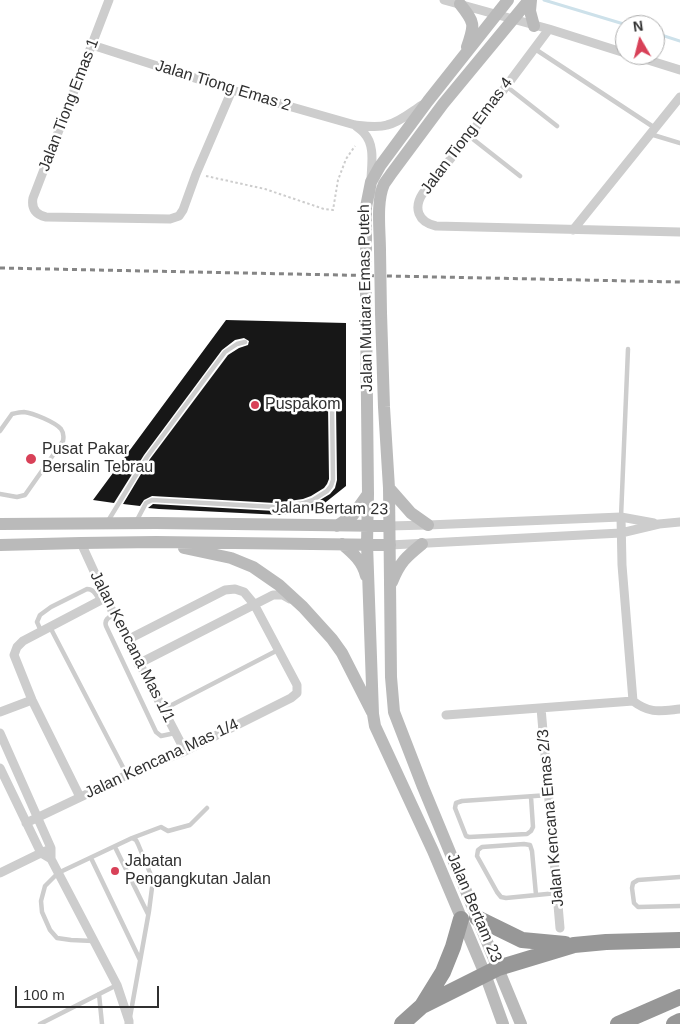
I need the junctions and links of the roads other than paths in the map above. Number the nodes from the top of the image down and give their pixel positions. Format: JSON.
{"nodes":[{"id":1,"x":109,"y":0,"type":"edge"},
{"id":2,"x":444,"y":0,"type":"edge"},
{"id":3,"x":508,"y":0,"type":"edge"},
{"id":4,"x":530,"y":0,"type":"edge"},
{"id":5,"x":460,"y":4,"type":"junction"},
{"id":6,"x":496,"y":15,"type":"junction"},
{"id":7,"x":512,"y":20,"type":"junction"},
{"id":8,"x":534,"y":26,"type":"junction"},
{"id":9,"x":549,"y":30,"type":"junction"},
{"id":10,"x":92,"y":45,"type":"junction"},
{"id":11,"x":534,"y":48,"type":"junction"},
{"id":12,"x":615,"y":50,"type":"edge"},
{"id":13,"x":464,"y":54,"type":"junction"},
{"id":14,"x":664,"y":65,"type":"edge"},
{"id":15,"x":680,"y":70,"type":"edge"},
{"id":16,"x":506,"y":86,"type":"junction"},
{"id":17,"x":232,"y":90,"type":"junction"},
{"id":18,"x":680,"y":97,"type":"edge"},
{"id":19,"x":428,"y":101,"type":"junction"},
{"id":20,"x":354,"y":125,"type":"junction"},
{"id":21,"x":558,"y":126,"type":"dead end"},
{"id":22,"x":653,"y":131,"type":"junction"},
{"id":23,"x":469,"y":136,"type":"junction"},
{"id":24,"x":680,"y":143,"type":"edge"},
{"id":25,"x":520,"y":176,"type":"dead end"},
{"id":26,"x":371,"y":182,"type":"junction"},
{"id":27,"x":573,"y":230,"type":"junction"},
{"id":28,"x":680,"y":232,"type":"edge"},
{"id":29,"x":245,"y":342,"type":"dead end"},
{"id":30,"x":628,"y":348,"type":"dead end"},
{"id":31,"x":332,"y":404,"type":"dead end"},
{"id":32,"x":0,"y":431,"type":"edge"},
{"id":33,"x":389,"y":488,"type":"junction"},
{"id":34,"x":0,"y":494,"type":"edge"},
{"id":35,"x":368,"y":494,"type":"junction"},
{"id":36,"x":621,"y":517,"type":"junction"},
{"id":37,"x":680,"y":522,"type":"edge"},
{"id":38,"x":1,"y":523,"type":"edge"},
{"id":39,"x":106,"y":524,"type":"junction"},
{"id":40,"x":136,"y":524,"type":"junction"},
{"id":41,"x":659,"y":524,"type":"junction"},
{"id":42,"x":428,"y":525,"type":"junction"},
{"id":43,"x":337,"y":526,"type":"junction"},
{"id":44,"x":367,"y":526,"type":"junction"},
{"id":45,"x":389,"y":526,"type":"junction"},
{"id":46,"x":621,"y":532,"type":"junction"},
{"id":47,"x":156,"y":542,"type":"junction"},
{"id":48,"x":81,"y":543,"type":"junction"},
{"id":49,"x":342,"y":544,"type":"junction"},
{"id":50,"x":367,"y":544,"type":"junction"},
{"id":51,"x":422,"y":544,"type":"junction"},
{"id":52,"x":0,"y":545,"type":"edge"},
{"id":53,"x":390,"y":546,"type":"junction"},
{"id":54,"x":369,"y":588,"type":"junction"},
{"id":55,"x":390,"y":588,"type":"junction"},
{"id":56,"x":103,"y":599,"type":"junction"},
{"id":57,"x":254,"y":604,"type":"junction"},
{"id":58,"x":303,"y":607,"type":"junction"},
{"id":59,"x":114,"y":615,"type":"junction"},
{"id":60,"x":50,"y":627,"type":"junction"},
{"id":61,"x":41,"y":632,"type":"junction"},
{"id":62,"x":127,"y":640,"type":"junction"},
{"id":63,"x":278,"y":650,"type":"junction"},
{"id":64,"x":138,"y":664,"type":"junction"},
{"id":65,"x":32,"y":700,"type":"junction"},
{"id":66,"x":633,"y":701,"type":"junction"},
{"id":67,"x":542,"y":708,"type":"junction"},
{"id":68,"x":680,"y":709,"type":"edge"},
{"id":69,"x":163,"y":710,"type":"junction"},
{"id":70,"x":0,"y":712,"type":"edge"},
{"id":71,"x":373,"y":714,"type":"junction"},
{"id":72,"x":446,"y":715,"type":"dead end"},
{"id":73,"x":0,"y":733,"type":"edge"},
{"id":74,"x":175,"y":733,"type":"junction"},
{"id":75,"x":184,"y":751,"type":"junction"},
{"id":76,"x":0,"y":768,"type":"edge"},
{"id":77,"x":127,"y":776,"type":"junction"},
{"id":78,"x":549,"y":795,"type":"junction"},
{"id":79,"x":531,"y":796,"type":"junction"},
{"id":80,"x":80,"y":797,"type":"junction"},
{"id":81,"x":207,"y":808,"type":"dead end"},
{"id":82,"x":38,"y":818,"type":"junction"},
{"id":83,"x":26,"y":823,"type":"junction"},
{"id":84,"x":132,"y":838,"type":"junction"},
{"id":85,"x":116,"y":846,"type":"junction"},
{"id":86,"x":51,"y":848,"type":"junction"},
{"id":87,"x":41,"y":852,"type":"junction"},
{"id":88,"x":91,"y":858,"type":"junction"},
{"id":89,"x":51,"y":859,"type":"junction"},
{"id":90,"x":0,"y":873,"type":"edge"},
{"id":91,"x":58,"y":873,"type":"junction"},
{"id":92,"x":680,"y":877,"type":"edge"},
{"id":93,"x":557,"y":893,"type":"junction"},
{"id":94,"x":536,"y":895,"type":"junction"},
{"id":95,"x":680,"y":906,"type":"edge"},
{"id":96,"x":148,"y":914,"type":"junction"},
{"id":97,"x":477,"y":918,"type":"junction"},
{"id":98,"x":460,"y":919,"type":"junction"},
{"id":99,"x":560,"y":928,"type":"dead end"},
{"id":100,"x":680,"y":940,"type":"edge"},
{"id":101,"x":95,"y":941,"type":"junction"},
{"id":102,"x":574,"y":944,"type":"junction"},
{"id":103,"x":140,"y":960,"type":"junction"},
{"id":104,"x":491,"y":971,"type":"junction"},
{"id":105,"x":117,"y":985,"type":"junction"},
{"id":106,"x":98,"y":994,"type":"junction"},
{"id":107,"x":680,"y":997,"type":"edge"},
{"id":108,"x":422,"y":1006,"type":"junction"},
{"id":109,"x":680,"y":1021,"type":"edge"},
{"id":110,"x":520,"y":1022,"type":"edge"},
{"id":111,"x":129,"y":1023,"type":"edge"},
{"id":112,"x":40,"y":1024,"type":"edge"},
{"id":113,"x":102,"y":1024,"type":"edge"},
{"id":114,"x":402,"y":1024,"type":"edge"},
{"id":115,"x":503,"y":1024,"type":"edge"},
{"id":116,"x":618,"y":1024,"type":"edge"},
{"id":117,"x":674,"y":1024,"type":"edge"}],
"edges":[{"from":1,"to":10,"type":"street","name":"Jalan Tiong Emas 1"},
{"from":2,"to":5,"type":"street"},
{"from":3,"to":6,"type":"street","name":"Jalan Mutiara Emas Puteh"},
{"from":4,"to":7,"type":"street","name":"Jalan Mutiara Emas Puteh"},
{"from":4,"to":8,"type":"street"},
{"from":5,"to":6,"type":"street"},
{"from":5,"to":13,"type":"street"},
{"from":6,"to":7,"type":"street"},
{"from":6,"to":13,"type":"street","name":"Jalan Mutiara Emas Puteh"},
{"from":7,"to":8,"type":"street"},
{"from":7,"to":33,"type":"street","name":"Jalan Mutiara Emas Puteh","bridge":true},
{"from":8,"to":9,"type":"street"},
{"from":9,"to":11,"type":"street","name":"Jalan Tiong Emas 4"},
{"from":9,"to":12,"type":"street"},
{"from":10,"to":17,"type":"street","name":"Jalan Tiong Emas 2"},
{"from":10,"to":17,"type":"street","name":"Jalan Tiong Emas 1"},
{"from":11,"to":16,"type":"street","name":"Jalan Tiong Emas 4"},
{"from":11,"to":22,"type":"lane"},
{"from":13,"to":19,"type":"street","name":"Jalan Mutiara Emas Puteh"},
{"from":14,"to":15,"type":"street"},
{"from":16,"to":21,"type":"lane"},
{"from":16,"to":23,"type":"street","name":"Jalan Tiong Emas 4"},
{"from":17,"to":20,"type":"street","name":"Jalan Tiong Emas 2"},
{"from":18,"to":22,"type":"street"},
{"from":19,"to":20,"type":"street","name":"Jalan Tiong Emas 2"},
{"from":19,"to":26,"type":"street","name":"Jalan Mutiara Emas Puteh"},
{"from":20,"to":26,"type":"street"},
{"from":22,"to":24,"type":"lane"},
{"from":22,"to":27,"type":"street"},
{"from":23,"to":25,"type":"lane"},
{"from":23,"to":27,"type":"street","name":"Jalan Tiong Emas 4"},
{"from":26,"to":35,"type":"street","name":"Jalan Mutiara Emas Puteh","bridge":true},
{"from":27,"to":28,"type":"street"},
{"from":29,"to":39,"type":"lane"},
{"from":30,"to":36,"type":"lane"},
{"from":31,"to":40,"type":"lane"},
{"from":32,"to":34,"type":"lane"},
{"from":33,"to":42,"type":"street"},
{"from":33,"to":45,"type":"street","name":"Jalan Mutiara Emas Puteh"},
{"from":35,"to":43,"type":"street"},
{"from":35,"to":44,"type":"street","name":"Jalan Mutiara Emas Puteh"},
{"from":36,"to":41,"type":"street","name":"Jalan Bertam 23"},
{"from":36,"to":42,"type":"street","name":"Jalan Bertam 23"},
{"from":36,"to":46,"type":"street"},
{"from":37,"to":41,"type":"street","name":"Jalan Bertam 23"},
{"from":38,"to":39,"type":"street","name":"Jalan Bertam 23"},
{"from":39,"to":40,"type":"street","name":"Jalan Bertam 23"},
{"from":40,"to":43,"type":"street","name":"Jalan Bertam 23"},
{"from":41,"to":46,"type":"street","name":"Jalan Bertam 23"},
{"from":42,"to":45,"type":"street","name":"Jalan Bertam 23"},
{"from":43,"to":44,"type":"street","name":"Jalan Bertam 23"},
{"from":44,"to":45,"type":"street","name":"Jalan Bertam 23"},
{"from":44,"to":50,"type":"street","name":"Jalan Mutiara Emas Puteh"},
{"from":45,"to":53,"type":"street","name":"Jalan Mutiara Emas Puteh"},
{"from":46,"to":51,"type":"street","name":"Jalan Bertam 23"},
{"from":46,"to":66,"type":"street"},
{"from":47,"to":48,"type":"street","name":"Jalan Bertam 23"},
{"from":47,"to":49,"type":"street","name":"Jalan Bertam 23"},
{"from":47,"to":58,"type":"street"},
{"from":48,"to":52,"type":"street","name":"Jalan Bertam 23"},
{"from":48,"to":56,"type":"street","name":"Jalan Kencana Mas 1/1"},
{"from":49,"to":50,"type":"street","name":"Jalan Bertam 23"},
{"from":49,"to":54,"type":"street"},
{"from":50,"to":53,"type":"street","name":"Jalan Bertam 23"},
{"from":50,"to":54,"type":"street","name":"Jalan Bertam 23"},
{"from":51,"to":53,"type":"street","name":"Jalan Bertam 23"},
{"from":51,"to":55,"type":"street"},
{"from":53,"to":55,"type":"street","name":"Jalan Bertam 23"},
{"from":54,"to":71,"type":"street","name":"Jalan Bertam 23"},
{"from":55,"to":97,"type":"street","name":"Jalan Bertam 23"},
{"from":56,"to":59,"type":"street","name":"Jalan Kencana Mas 1/1"},
{"from":56,"to":60,"type":"street"},
{"from":56,"to":61,"type":"lane"},
{"from":57,"to":58,"type":"street"},
{"from":57,"to":62,"type":"street"},
{"from":57,"to":63,"type":"street"},
{"from":57,"to":64,"type":"street"},
{"from":58,"to":71,"type":"street"},
{"from":59,"to":62,"type":"street","name":"Jalan Kencana Mas 1/1"},
{"from":59,"to":74,"type":"lane"},
{"from":60,"to":61,"type":"street"},
{"from":60,"to":77,"type":"lane"},
{"from":61,"to":65,"type":"street"},
{"from":62,"to":64,"type":"street","name":"Jalan Kencana Mas 1/1"},
{"from":63,"to":69,"type":"lane"},
{"from":63,"to":75,"type":"street","name":"Jalan Kencana Mas 1/4"},
{"from":64,"to":69,"type":"street","name":"Jalan Kencana Mas 1/1"},
{"from":65,"to":70,"type":"street"},
{"from":65,"to":80,"type":"street"},
{"from":66,"to":67,"type":"street"},
{"from":66,"to":68,"type":"street"},
{"from":67,"to":72,"type":"street"},
{"from":67,"to":78,"type":"street","name":"Jalan Kencana Emas 2/3"},
{"from":69,"to":74,"type":"street","name":"Jalan Kencana Mas 1/1"},
{"from":71,"to":98,"type":"street","name":"Jalan Bertam 23"},
{"from":73,"to":82,"type":"street"},
{"from":74,"to":75,"type":"street","name":"Jalan Kencana Mas 1/1"},
{"from":75,"to":77,"type":"street","name":"Jalan Kencana Mas 1/4"},
{"from":76,"to":83,"type":"street"},
{"from":77,"to":80,"type":"street","name":"Jalan Kencana Mas 1/4"},
{"from":78,"to":79,"type":"lane"},
{"from":78,"to":93,"type":"street","name":"Jalan Kencana Emas 2/3"},
{"from":79,"to":79,"type":"lane"},
{"from":80,"to":82,"type":"street","name":"Jalan Kencana Mas 1/4"},
{"from":81,"to":84,"type":"lane"},
{"from":82,"to":83,"type":"street","name":"Jalan Kencana Mas 1/4"},
{"from":82,"to":86,"type":"street"},
{"from":83,"to":87,"type":"street"},
{"from":84,"to":85,"type":"lane"},
{"from":84,"to":96,"type":"lane"},
{"from":85,"to":88,"type":"lane"},
{"from":85,"to":96,"type":"lane"},
{"from":86,"to":87,"type":"street"},
{"from":86,"to":89,"type":"street"},
{"from":87,"to":89,"type":"street"},
{"from":87,"to":90,"type":"street"},
{"from":88,"to":91,"type":"lane"},
{"from":88,"to":103,"type":"lane"},
{"from":89,"to":91,"type":"street"},
{"from":91,"to":101,"type":"street"},
{"from":91,"to":101,"type":"lane"},
{"from":92,"to":95,"type":"lane"},
{"from":93,"to":94,"type":"lane"},
{"from":93,"to":99,"type":"street","name":"Jalan Kencana Emas 2/3"},
{"from":94,"to":94,"type":"lane"},
{"from":96,"to":103,"type":"lane"},
{"from":97,"to":102,"type":"highway"},
{"from":97,"to":104,"type":"street","name":"Jalan Bertam 23"},
{"from":98,"to":104,"type":"street","name":"Jalan Bertam 23"},
{"from":98,"to":108,"type":"highway"},
{"from":100,"to":102,"type":"highway"},
{"from":101,"to":105,"type":"street"},
{"from":102,"to":104,"type":"highway"},
{"from":103,"to":111,"type":"lane"},
{"from":104,"to":108,"type":"highway"},
{"from":104,"to":110,"type":"street","name":"Jalan Bertam 23"},
{"from":104,"to":115,"type":"street","name":"Jalan Bertam 23"},
{"from":105,"to":106,"type":"lane"},
{"from":105,"to":111,"type":"street"},
{"from":106,"to":112,"type":"lane"},
{"from":106,"to":113,"type":"lane"},
{"from":107,"to":116,"type":"highway"},
{"from":108,"to":114,"type":"highway"},
{"from":109,"to":117,"type":"highway"}]}
